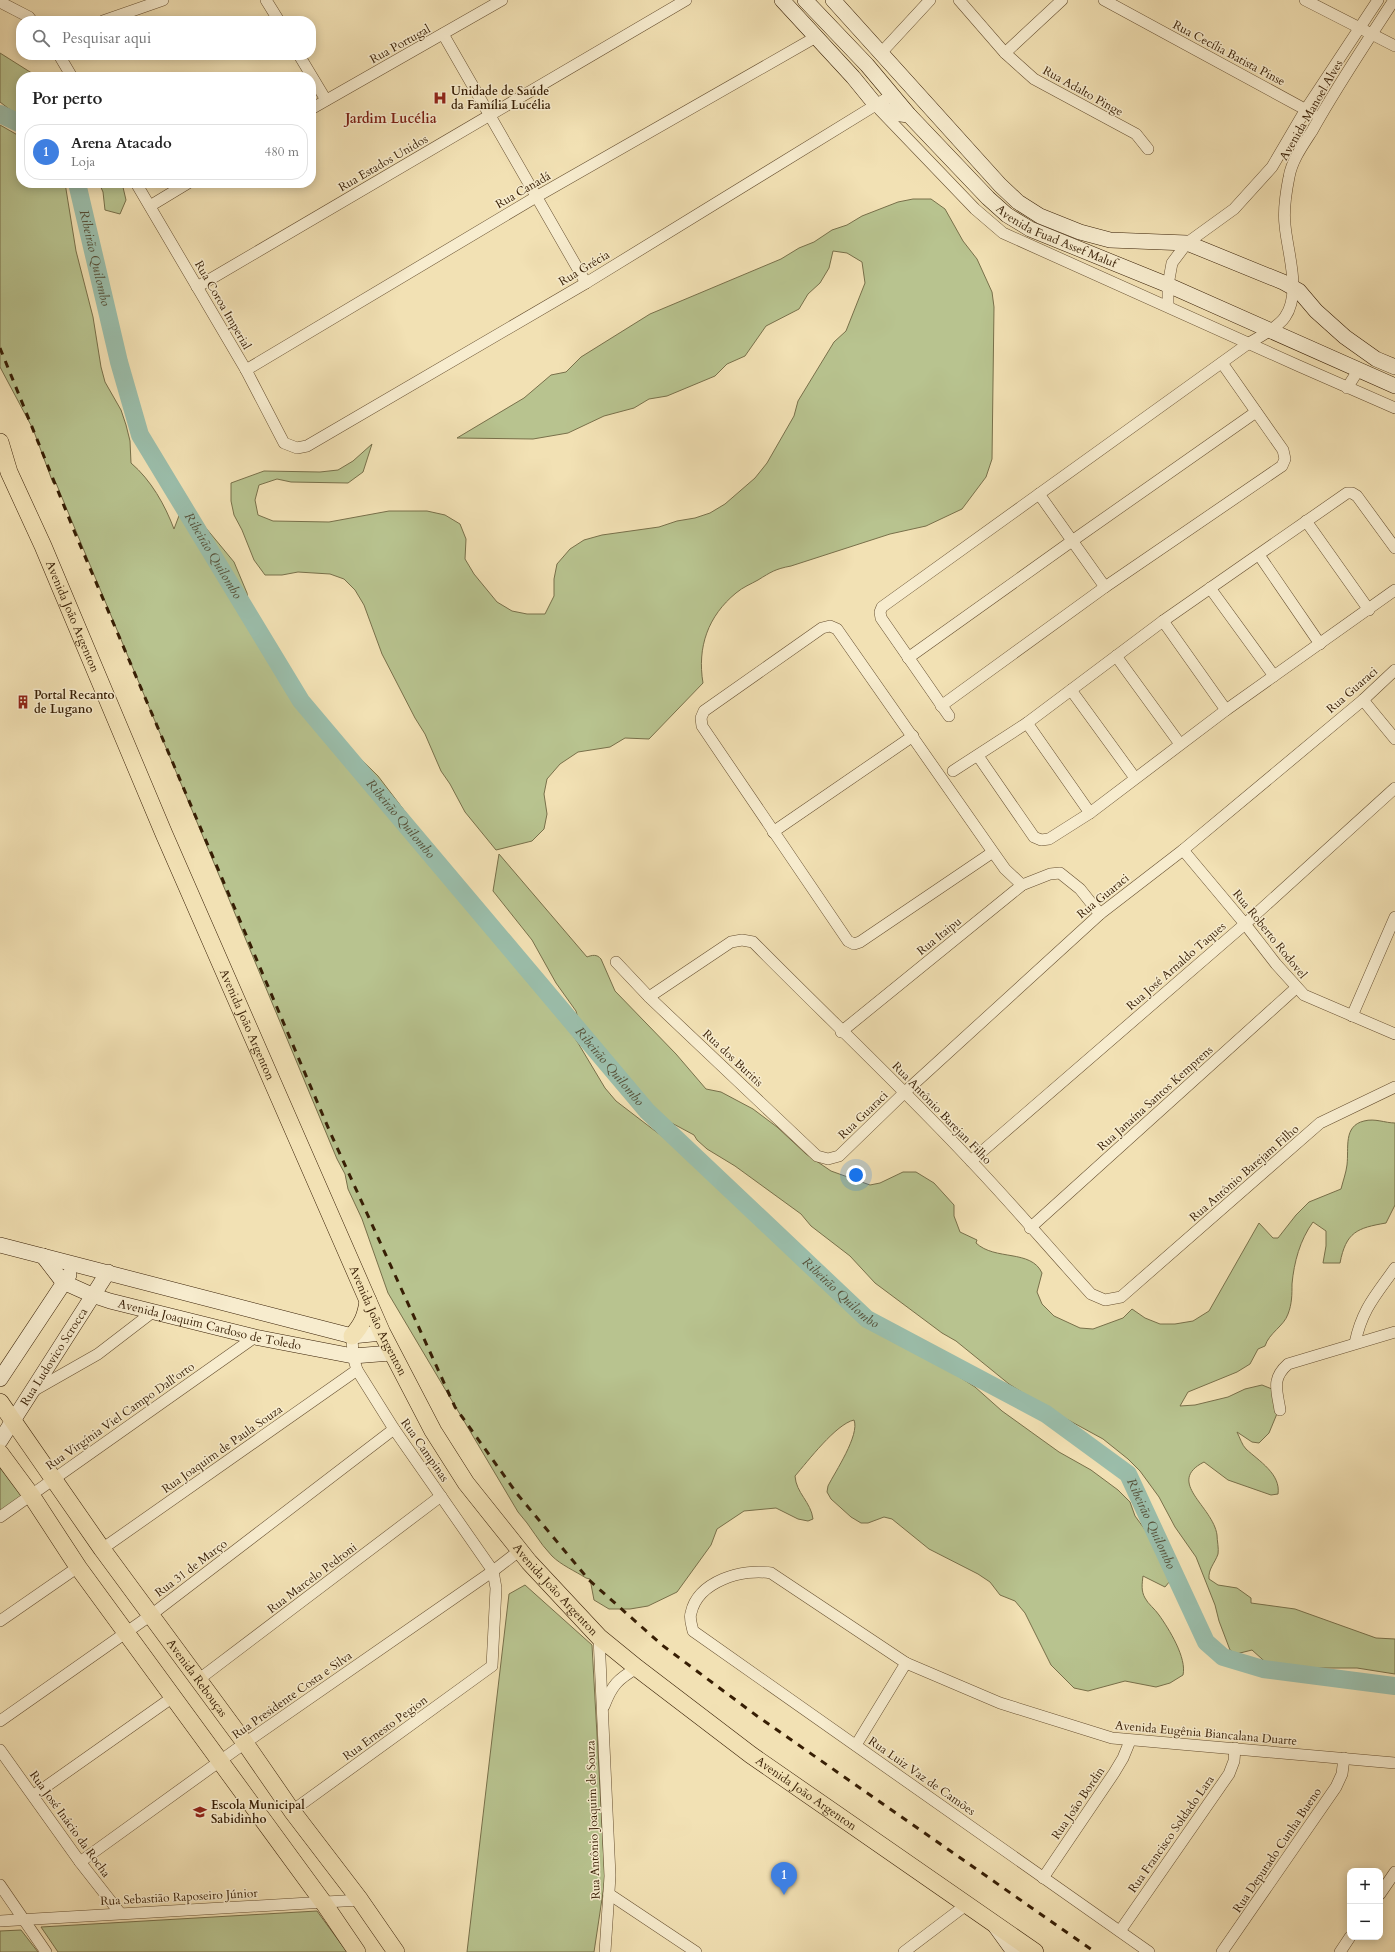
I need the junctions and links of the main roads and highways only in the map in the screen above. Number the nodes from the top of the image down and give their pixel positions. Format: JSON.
{"nodes":[{"id":1,"x":782,"y":0,"type":"edge"},
{"id":2,"x":805,"y":0,"type":"edge"},
{"id":3,"x":833,"y":0,"type":"edge"},
{"id":4,"x":909,"y":115,"type":"junction"},
{"id":5,"x":1395,"y":367,"type":"edge"},
{"id":6,"x":1395,"y":386,"type":"edge"},
{"id":7,"x":0,"y":442,"type":"edge"},
{"id":8,"x":4,"y":468,"type":"edge"},
{"id":9,"x":0,"y":1245,"type":"edge"},
{"id":10,"x":43,"y":1256,"type":"junction"},
{"id":11,"x":78,"y":1265,"type":"junction"},
{"id":12,"x":108,"y":1272,"type":"junction"},
{"id":13,"x":63,"y":1282,"type":"junction"},
{"id":14,"x":92,"y":1295,"type":"junction"},
{"id":15,"x":368,"y":1301,"type":"junction"},
{"id":16,"x":382,"y":1333,"type":"junction"},
{"id":17,"x":352,"y":1336,"type":"junction"},
{"id":18,"x":391,"y":1353,"type":"junction"},
{"id":19,"x":0,"y":1379,"type":"edge"},
{"id":20,"x":0,"y":1402,"type":"edge"},
{"id":21,"x":13,"y":1421,"type":"junction"},
{"id":22,"x":0,"y":1441,"type":"edge"},
{"id":23,"x":0,"y":1453,"type":"edge"},
{"id":24,"x":993,"y":1923,"type":"junction"},
{"id":25,"x":357,"y":1952,"type":"edge"},
{"id":26,"x":396,"y":1952,"type":"edge"},
{"id":27,"x":1014,"y":1952,"type":"edge"},
{"id":28,"x":1035,"y":1952,"type":"edge"}],
"edges":[{"from":1,"to":4,"type":"main road"},
{"from":2,"to":4,"type":"main road","name":"Avenida Fuad Assef Maluf"},
{"from":3,"to":5,"type":"main road","name":"Avenida Fuad Assef Maluf"},
{"from":4,"to":6,"type":"main road","name":"Avenida Fuad Assef Maluf"},
{"from":7,"to":8,"type":"main road","name":"Avenida João Argenton"},
{"from":8,"to":15,"type":"main road","name":"Avenida João Argenton"},
{"from":9,"to":10,"type":"main road","name":"Avenida Joaquim Cardoso de Toledo"},
{"from":10,"to":11,"type":"main road","name":"Avenida Joaquim Cardoso de Toledo"},
{"from":10,"to":13,"type":"main road","name":"Avenida Joaquim Cardoso de Toledo"},
{"from":11,"to":12,"type":"main road","name":"Avenida Joaquim Cardoso de Toledo"},
{"from":11,"to":13,"type":"main road"},
{"from":12,"to":14,"type":"main road","name":"Rua Ludovico Scrocca"},
{"from":12,"to":17,"type":"main road","name":"Avenida Joaquim Cardoso de Toledo"},
{"from":13,"to":14,"type":"main road","name":"Avenida Joaquim Cardoso de Toledo"},
{"from":13,"to":19,"type":"main road"},
{"from":14,"to":18,"type":"main road","name":"Avenida Joaquim Cardoso de Toledo"},
{"from":14,"to":21,"type":"main road","name":"Rua Ludovico Scrocca"},
{"from":15,"to":16,"type":"main road","name":"Avenida João Argenton"},
{"from":15,"to":17,"type":"main road"},
{"from":16,"to":17,"type":"main road","name":"Avenida Joaquim Cardoso de Toledo"},
{"from":16,"to":18,"type":"main road","name":"Avenida João Argenton"},
{"from":18,"to":24,"type":"main road","name":"Avenida João Argenton"},
{"from":20,"to":21,"type":"main road","name":"Avenida Rebouças"},
{"from":21,"to":22,"type":"main road","name":"Rua Ludovico Scrocca"},
{"from":21,"to":26,"type":"main road","name":"Avenida Rebouças"},
{"from":23,"to":25,"type":"main road"},
{"from":24,"to":27,"type":"main road"},
{"from":24,"to":28,"type":"main road","name":"Avenida João Argenton"}]}
